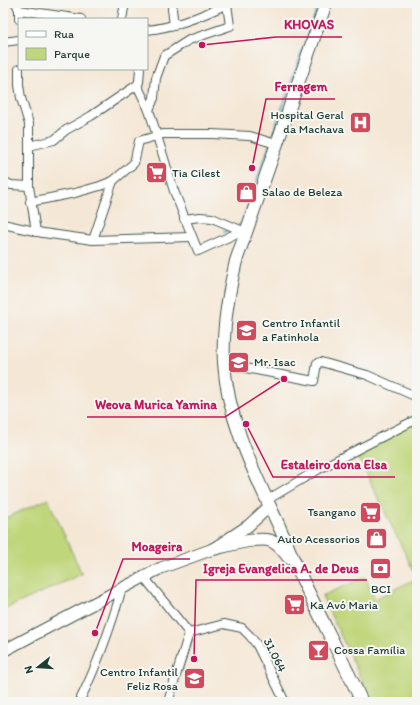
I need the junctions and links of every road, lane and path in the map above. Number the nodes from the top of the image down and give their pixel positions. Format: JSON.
{"nodes":[{"id":1,"x":125,"y":3,"type":"edge"},
{"id":2,"x":173,"y":3,"type":"edge"},
{"id":3,"x":228,"y":4,"type":"edge"},
{"id":4,"x":17,"y":6,"type":"edge"},
{"id":5,"x":323,"y":6,"type":"edge"},
{"id":6,"x":19,"y":18,"type":"edge"},
{"id":7,"x":76,"y":18,"type":"edge"},
{"id":8,"x":122,"y":18,"type":"edge"},
{"id":9,"x":174,"y":26,"type":"junction"},
{"id":10,"x":148,"y":30,"type":"edge"},
{"id":11,"x":18,"y":40,"type":"edge"},
{"id":12,"x":3,"y":42,"type":"edge"},
{"id":13,"x":19,"y":70,"type":"edge"},
{"id":14,"x":140,"y":70,"type":"edge"},
{"id":15,"x":137,"y":85,"type":"junction"},
{"id":16,"x":149,"y":110,"type":"junction"},
{"id":17,"x":157,"y":135,"type":"junction"},
{"id":18,"x":276,"y":144,"type":"junction"},
{"id":19,"x":29,"y":146,"type":"junction"},
{"id":20,"x":3,"y":181,"type":"edge"},
{"id":21,"x":113,"y":181,"type":"junction"},
{"id":22,"x":29,"y":186,"type":"junction"},
{"id":23,"x":30,"y":202,"type":"junction"},
{"id":24,"x":184,"y":218,"type":"junction"},
{"id":25,"x":3,"y":224,"type":"edge"},
{"id":26,"x":245,"y":229,"type":"junction"},
{"id":27,"x":36,"y":232,"type":"junction"},
{"id":28,"x":191,"y":237,"type":"junction"},
{"id":29,"x":93,"y":240,"type":"junction"},
{"id":30,"x":224,"y":364,"type":"junction"},
{"id":31,"x":417,"y":396,"type":"edge"},
{"id":32,"x":417,"y":419,"type":"edge"},
{"id":33,"x":268,"y":503,"type":"junction"},
{"id":34,"x":213,"y":549,"type":"junction"},
{"id":35,"x":297,"y":567,"type":"junction"},
{"id":36,"x":144,"y":577,"type":"junction"},
{"id":37,"x":122,"y":588,"type":"junction"},
{"id":38,"x":188,"y":633,"type":"junction"},
{"id":39,"x":3,"y":651,"type":"edge"},
{"id":40,"x":79,"y":702,"type":"edge"},
{"id":41,"x":168,"y":702,"type":"edge"},
{"id":42,"x":285,"y":702,"type":"edge"},
{"id":43,"x":362,"y":702,"type":"edge"}],
"edges":[{"from":1,"to":8,"type":"street"},
{"from":2,"to":9,"type":"street"},
{"from":3,"to":9,"type":"street"},
{"from":3,"to":16,"type":"street"},
{"from":4,"to":6,"type":"street"},
{"from":4,"to":7,"type":"street"},
{"from":5,"to":18,"type":"main road"},
{"from":9,"to":10,"type":"street"},
{"from":11,"to":12,"type":"street"},
{"from":13,"to":19,"type":"street"},
{"from":14,"to":15,"type":"street"},
{"from":15,"to":16,"type":"street"},
{"from":15,"to":19,"type":"street"},
{"from":16,"to":17,"type":"street"},
{"from":17,"to":18,"type":"street"},
{"from":17,"to":21,"type":"street"},
{"from":17,"to":24,"type":"street"},
{"from":18,"to":26,"type":"main road"},
{"from":19,"to":22,"type":"street"},
{"from":20,"to":22,"type":"street"},
{"from":21,"to":23,"type":"street"},
{"from":21,"to":29,"type":"street"},
{"from":22,"to":23,"type":"street"},
{"from":23,"to":27,"type":"street"},
{"from":24,"to":26,"type":"street"},
{"from":24,"to":28,"type":"street"},
{"from":25,"to":27,"type":"street"},
{"from":26,"to":28,"type":"street"},
{"from":26,"to":30,"type":"main road"},
{"from":27,"to":29,"type":"street"},
{"from":28,"to":29,"type":"street"},
{"from":30,"to":31,"type":"street"},
{"from":30,"to":33,"type":"main road"},
{"from":32,"to":33,"type":"street"},
{"from":33,"to":34,"type":"street"},
{"from":33,"to":35,"type":"main road"},
{"from":34,"to":35,"type":"main road"},
{"from":34,"to":36,"type":"street"},
{"from":35,"to":43,"type":"main road"},
{"from":36,"to":37,"type":"street"},
{"from":36,"to":38,"type":"street"},
{"from":37,"to":39,"type":"street"},
{"from":37,"to":40,"type":"street"},
{"from":38,"to":41,"type":"street"},
{"from":38,"to":42,"type":"street","name":"31.064"}]}
